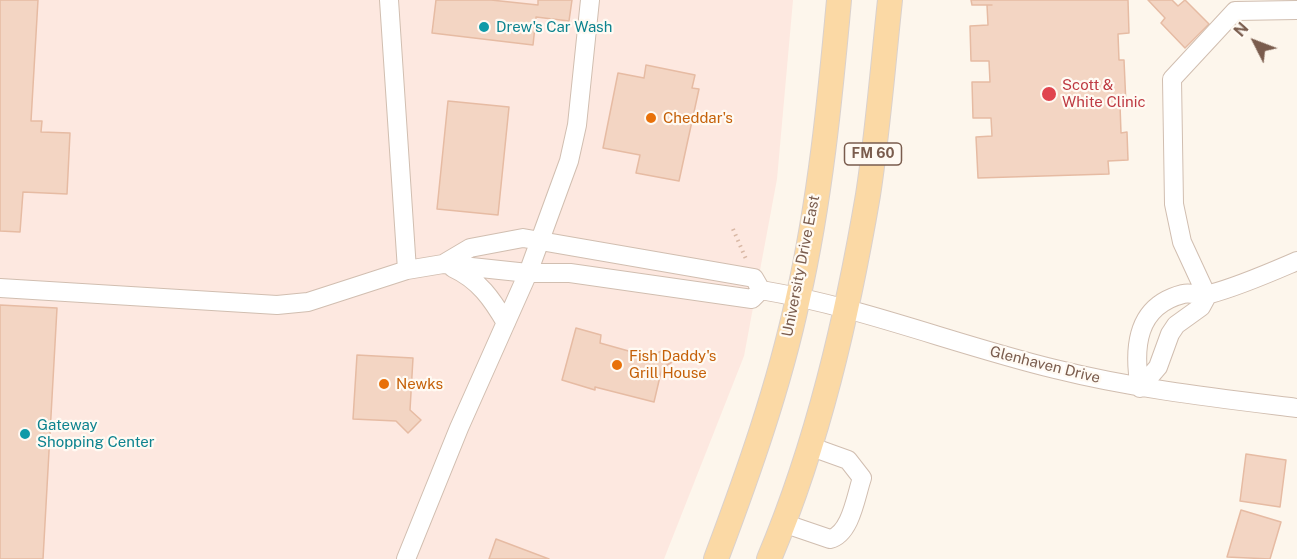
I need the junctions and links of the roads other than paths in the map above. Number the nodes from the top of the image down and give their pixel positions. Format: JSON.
{"nodes":[{"id":1,"x":389,"y":0,"type":"edge"},
{"id":2,"x":590,"y":0,"type":"edge"},
{"id":3,"x":839,"y":0,"type":"edge"},
{"id":4,"x":890,"y":0,"type":"edge"},
{"id":5,"x":1297,"y":10,"type":"edge"},
{"id":6,"x":541,"y":239,"type":"junction"},
{"id":7,"x":1297,"y":261,"type":"edge"},
{"id":8,"x":443,"y":264,"type":"junction"},
{"id":9,"x":407,"y":270,"type":"junction"},
{"id":10,"x":528,"y":273,"type":"junction"},
{"id":11,"x":0,"y":288,"type":"edge"},
{"id":12,"x":761,"y":291,"type":"junction"},
{"id":13,"x":1207,"y":296,"type":"junction"},
{"id":14,"x":799,"y":297,"type":"junction"},
{"id":15,"x":847,"y":308,"type":"junction"},
{"id":16,"x":506,"y":323,"type":"junction"},
{"id":17,"x":1140,"y":388,"type":"junction"},
{"id":18,"x":1297,"y":408,"type":"edge"},
{"id":19,"x":809,"y":446,"type":"junction"},
{"id":20,"x":783,"y":523,"type":"junction"},
{"id":21,"x":406,"y":559,"type":"edge"},
{"id":22,"x":716,"y":559,"type":"edge"},
{"id":23,"x":769,"y":559,"type":"edge"}],
"edges":[{"from":1,"to":9,"type":"street"},
{"from":2,"to":6,"type":"street"},
{"from":3,"to":14,"type":"main road","name":"University Drive East","number":"FM 60"},
{"from":4,"to":15,"type":"main road","number":"FM 60"},
{"from":5,"to":13,"type":"street"},
{"from":6,"to":8,"type":"street"},
{"from":6,"to":10,"type":"street"},
{"from":6,"to":12,"type":"street"},
{"from":7,"to":13,"type":"street"},
{"from":8,"to":9,"type":"street"},
{"from":8,"to":10,"type":"street"},
{"from":8,"to":16,"type":"street"},
{"from":9,"to":11,"type":"street"},
{"from":10,"to":12,"type":"street"},
{"from":10,"to":16,"type":"street"},
{"from":12,"to":14,"type":"street","name":"Glenhaven Drive"},
{"from":13,"to":17,"type":"street"},
{"from":13,"to":17,"type":"street"},
{"from":14,"to":15,"type":"street","name":"Glenhaven Drive"},
{"from":14,"to":22,"type":"main road","name":"University Drive East","number":"FM 60"},
{"from":15,"to":17,"type":"street","name":"Glenhaven Drive"},
{"from":15,"to":19,"type":"main road","number":"FM 60"},
{"from":16,"to":21,"type":"street"},
{"from":17,"to":18,"type":"street","name":"Glenhaven Drive"},
{"from":19,"to":20,"type":"main road","number":"FM 60"},
{"from":19,"to":20,"type":"street"},
{"from":20,"to":23,"type":"main road","number":"FM 60"}]}
